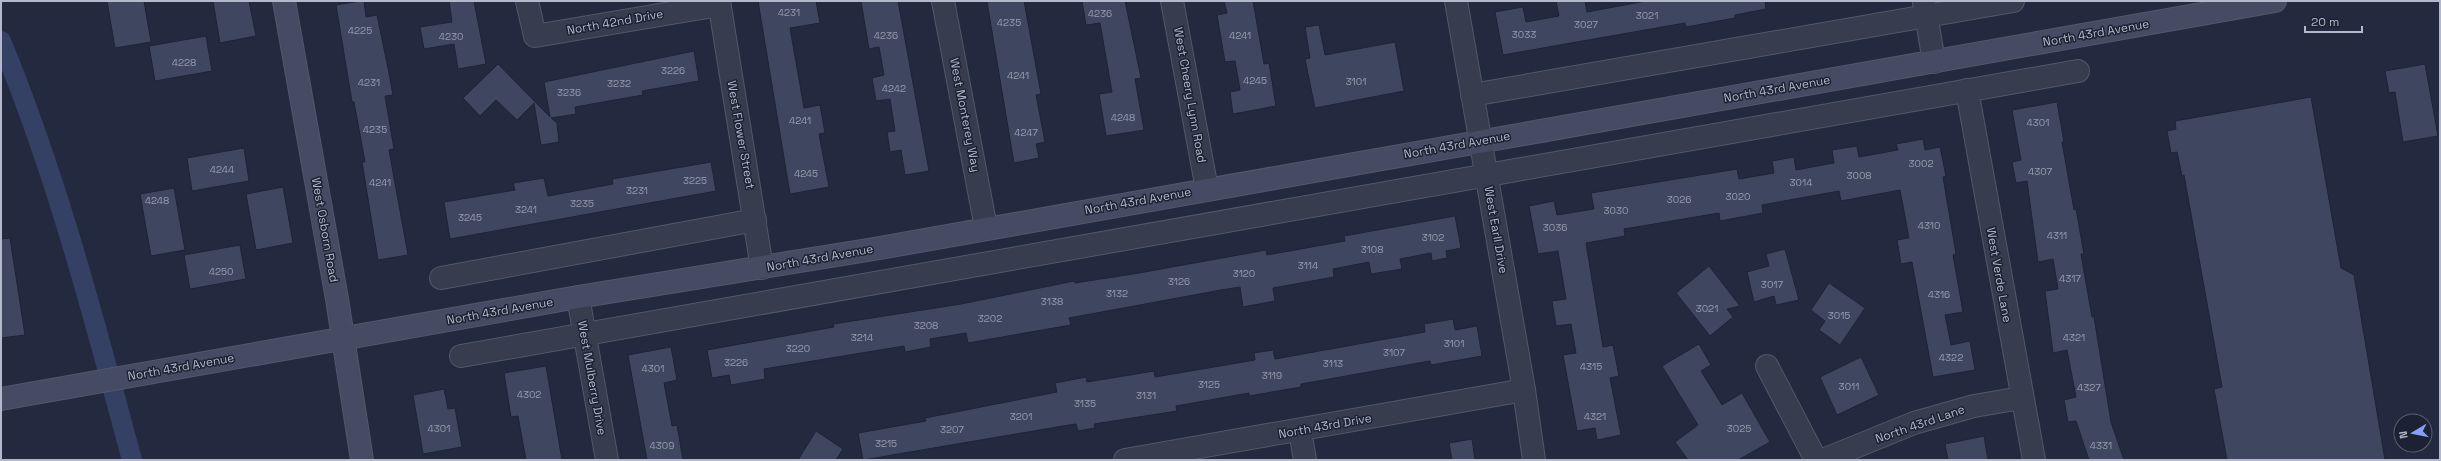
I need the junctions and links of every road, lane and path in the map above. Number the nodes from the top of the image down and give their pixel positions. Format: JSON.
{"nodes":[{"id":1,"x":284,"y":1,"type":"edge"},
{"id":2,"x":527,"y":1,"type":"edge"},
{"id":3,"x":943,"y":1,"type":"edge"},
{"id":4,"x":1172,"y":1,"type":"edge"},
{"id":5,"x":1456,"y":1,"type":"edge"},
{"id":6,"x":2013,"y":1,"type":"edge"},
{"id":7,"x":2275,"y":1,"type":"edge"},
{"id":8,"x":719,"y":3,"type":"edge"},
{"id":9,"x":1926,"y":8,"type":"edge"},
{"id":10,"x":1934,"y":62,"type":"junction"},
{"id":11,"x":2078,"y":71,"type":"dead end"},
{"id":12,"x":1967,"y":90,"type":"junction"},
{"id":13,"x":1472,"y":95,"type":"junction"},
{"id":14,"x":1480,"y":141,"type":"junction"},
{"id":15,"x":1486,"y":175,"type":"junction"},
{"id":16,"x":1207,"y":189,"type":"junction"},
{"id":17,"x":755,"y":220,"type":"junction"},
{"id":18,"x":986,"y":228,"type":"junction"},
{"id":19,"x":762,"y":268,"type":"junction"},
{"id":20,"x":441,"y":278,"type":"dead end"},
{"id":21,"x":578,"y":297,"type":"junction"},
{"id":22,"x":584,"y":335,"type":"junction"},
{"id":23,"x":343,"y":338,"type":"junction"},
{"id":24,"x":461,"y":356,"type":"dead end"},
{"id":25,"x":1767,"y":366,"type":"dead end"},
{"id":26,"x":1524,"y":390,"type":"junction"},
{"id":27,"x":1,"y":398,"type":"edge"},
{"id":28,"x":2021,"y":398,"type":"junction"},
{"id":29,"x":1300,"y":431,"type":"junction"},
{"id":30,"x":362,"y":460,"type":"edge"},
{"id":31,"x":607,"y":460,"type":"edge"},
{"id":32,"x":1126,"y":460,"type":"edge"},
{"id":33,"x":1305,"y":460,"type":"edge"},
{"id":34,"x":1534,"y":460,"type":"edge"},
{"id":35,"x":1816,"y":460,"type":"edge"},
{"id":36,"x":1823,"y":460,"type":"edge"},
{"id":37,"x":2034,"y":460,"type":"edge"}],
"edges":[{"from":1,"to":23,"type":"main road","name":"West Osborn Road"},
{"from":2,"to":8,"type":"street","name":"North 42nd Drive"},
{"from":3,"to":18,"type":"street","name":"West Monterey Way"},
{"from":4,"to":16,"type":"street","name":"West Cheery Lynn Road"},
{"from":5,"to":13,"type":"street","name":"West Earll Drive"},
{"from":6,"to":9,"type":"street"},
{"from":7,"to":10,"type":"main road","name":"North 43rd Avenue"},
{"from":8,"to":17,"type":"street","name":"West Flower Street"},
{"from":9,"to":10,"type":"street"},
{"from":9,"to":13,"type":"street"},
{"from":10,"to":14,"type":"main road","name":"North 43rd Avenue"},
{"from":11,"to":12,"type":"street"},
{"from":12,"to":15,"type":"street"},
{"from":12,"to":28,"type":"street","name":"West Verde Lane"},
{"from":13,"to":14,"type":"street","name":"West Earll Drive"},
{"from":14,"to":15,"type":"street","name":"West Earll Drive"},
{"from":14,"to":16,"type":"main road","name":"North 43rd Avenue"},
{"from":15,"to":22,"type":"street"},
{"from":15,"to":26,"type":"street","name":"West Earll Drive"},
{"from":16,"to":18,"type":"main road","name":"North 43rd Avenue"},
{"from":17,"to":19,"type":"street","name":"West Flower Street"},
{"from":17,"to":20,"type":"street"},
{"from":18,"to":19,"type":"main road","name":"North 43rd Avenue"},
{"from":19,"to":21,"type":"main road","name":"North 43rd Avenue"},
{"from":21,"to":22,"type":"street","name":"West Mulberry Drive"},
{"from":21,"to":23,"type":"main road","name":"North 43rd Avenue"},
{"from":22,"to":24,"type":"street"},
{"from":22,"to":31,"type":"street","name":"West Mulberry Drive"},
{"from":23,"to":27,"type":"main road","name":"North 43rd Avenue"},
{"from":23,"to":30,"type":"main road","name":"West Osborn Road"},
{"from":25,"to":35,"type":"street"},
{"from":26,"to":29,"type":"street","name":"North 43rd Drive"},
{"from":26,"to":34,"type":"street","name":"West Earll Drive"},
{"from":28,"to":36,"type":"street","name":"North 43rd Lane"},
{"from":28,"to":37,"type":"street","name":"West Verde Lane"},
{"from":29,"to":32,"type":"street","name":"North 43rd Drive"},
{"from":29,"to":33,"type":"street"}]}
